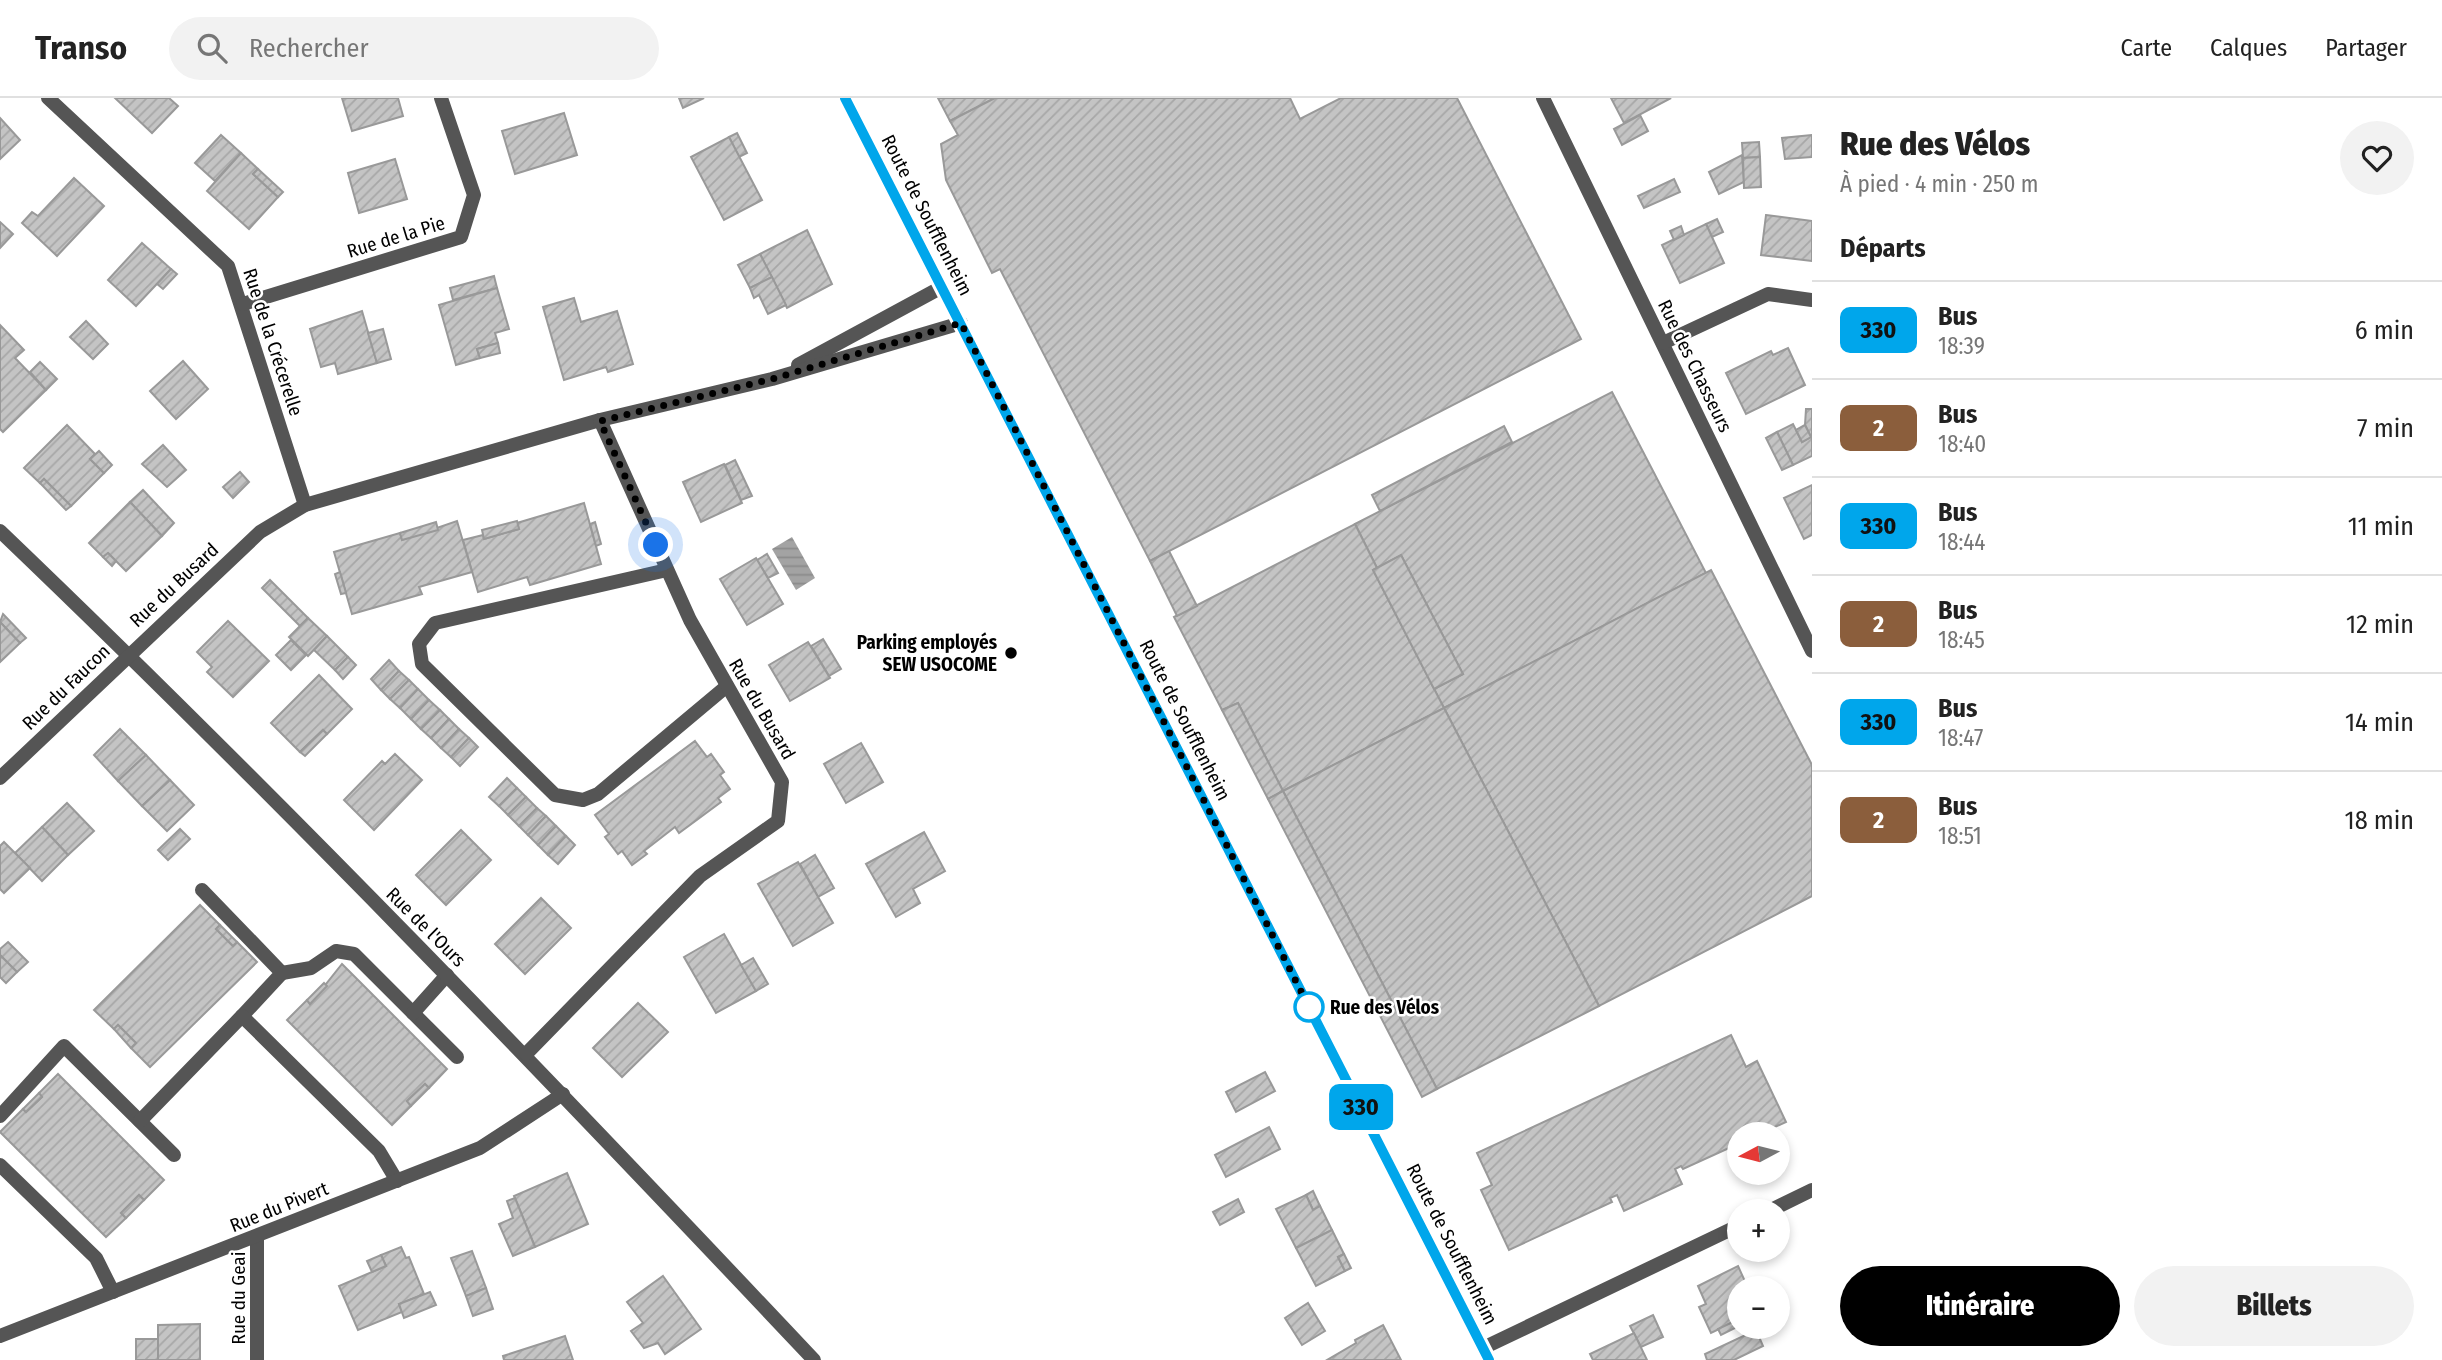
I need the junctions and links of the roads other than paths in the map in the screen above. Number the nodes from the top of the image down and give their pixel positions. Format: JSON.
{"nodes":[{"id":1,"x":48,"y":98,"type":"edge"},
{"id":2,"x":442,"y":98,"type":"edge"},
{"id":3,"x":845,"y":98,"type":"edge"},
{"id":4,"x":1544,"y":98,"type":"edge"},
{"id":5,"x":942,"y":287,"type":"junction"},
{"id":6,"x":1812,"y":300,"type":"edge"},
{"id":7,"x":243,"y":304,"type":"junction"},
{"id":8,"x":961,"y":323,"type":"junction"},
{"id":9,"x":1663,"y":343,"type":"junction"},
{"id":10,"x":772,"y":379,"type":"junction"},
{"id":11,"x":600,"y":421,"type":"junction"},
{"id":12,"x":305,"y":505,"type":"junction"},
{"id":13,"x":0,"y":531,"type":"edge"},
{"id":14,"x":667,"y":570,"type":"junction"},
{"id":15,"x":1812,"y":651,"type":"edge"},
{"id":16,"x":129,"y":654,"type":"junction"},
{"id":17,"x":727,"y":686,"type":"junction"},
{"id":18,"x":0,"y":778,"type":"edge"},
{"id":19,"x":202,"y":890,"type":"dead end"},
{"id":20,"x":282,"y":973,"type":"junction"},
{"id":21,"x":447,"y":975,"type":"junction"},
{"id":22,"x":413,"y":1013,"type":"junction"},
{"id":23,"x":242,"y":1016,"type":"junction"},
{"id":24,"x":526,"y":1054,"type":"junction"},
{"id":25,"x":457,"y":1057,"type":"dead end"},
{"id":26,"x":563,"y":1094,"type":"junction"},
{"id":27,"x":0,"y":1116,"type":"edge"},
{"id":28,"x":139,"y":1121,"type":"junction"},
{"id":29,"x":174,"y":1155,"type":"dead end"},
{"id":30,"x":0,"y":1165,"type":"edge"},
{"id":31,"x":397,"y":1181,"type":"junction"},
{"id":32,"x":1812,"y":1191,"type":"edge"},
{"id":33,"x":1790,"y":1201,"type":"edge"},
{"id":34,"x":1727,"y":1232,"type":"edge"},
{"id":35,"x":257,"y":1237,"type":"junction"},
{"id":36,"x":113,"y":1292,"type":"junction"},
{"id":37,"x":0,"y":1336,"type":"edge"},
{"id":38,"x":1486,"y":1354,"type":"edge"},
{"id":39,"x":257,"y":1360,"type":"edge"},
{"id":40,"x":814,"y":1360,"type":"edge"}],
"edges":[{"from":1,"to":7,"type":"street","name":"Rue de la Crécerelle"},
{"from":2,"to":7,"type":"street","name":"Rue de la Pie"},
{"from":3,"to":5,"type":"main road","name":"Route de Soufflenheim"},
{"from":4,"to":9,"type":"street","name":"Rue des Chasseurs"},
{"from":5,"to":8,"type":"main road","name":"Route de Soufflenheim"},
{"from":5,"to":10,"type":"street","name":"Rue du Busard"},
{"from":6,"to":9,"type":"street"},
{"from":7,"to":12,"type":"street","name":"Rue de la Crécerelle"},
{"from":8,"to":10,"type":"street","name":"Rue du Busard"},
{"from":8,"to":38,"type":"main road","name":"Route de Soufflenheim"},
{"from":9,"to":15,"type":"street","name":"Rue des Chasseurs"},
{"from":10,"to":11,"type":"street","name":"Rue du Busard"},
{"from":11,"to":12,"type":"street","name":"Rue du Busard"},
{"from":11,"to":14,"type":"street","name":"Rue du Busard"},
{"from":12,"to":16,"type":"street","name":"Rue du Busard"},
{"from":13,"to":16,"type":"street","name":"Rue de l'Ours"},
{"from":14,"to":17,"type":"street","name":"Rue du Busard"},
{"from":14,"to":17,"type":"street"},
{"from":16,"to":18,"type":"street","name":"Rue du Faucon"},
{"from":16,"to":21,"type":"street","name":"Rue de l'Ours"},
{"from":17,"to":24,"type":"street","name":"Rue du Busard"},
{"from":19,"to":20,"type":"street"},
{"from":20,"to":22,"type":"street"},
{"from":20,"to":23,"type":"street"},
{"from":21,"to":22,"type":"street"},
{"from":21,"to":24,"type":"street","name":"Rue de l'Ours"},
{"from":22,"to":25,"type":"street"},
{"from":23,"to":28,"type":"street"},
{"from":23,"to":31,"type":"street"},
{"from":24,"to":26,"type":"street","name":"Rue de l'Ours"},
{"from":26,"to":31,"type":"street","name":"Rue du Pivert"},
{"from":26,"to":40,"type":"street","name":"Rue de l'Ours"},
{"from":27,"to":28,"type":"street"},
{"from":28,"to":29,"type":"street"},
{"from":30,"to":36,"type":"street"},
{"from":31,"to":35,"type":"street","name":"Rue du Pivert"},
{"from":32,"to":33,"type":"street"},
{"from":34,"to":38,"type":"street"},
{"from":35,"to":36,"type":"street","name":"Rue du Pivert"},
{"from":35,"to":39,"type":"street","name":"Rue du Geai"},
{"from":36,"to":37,"type":"street","name":"Rue du Pivert"}]}
